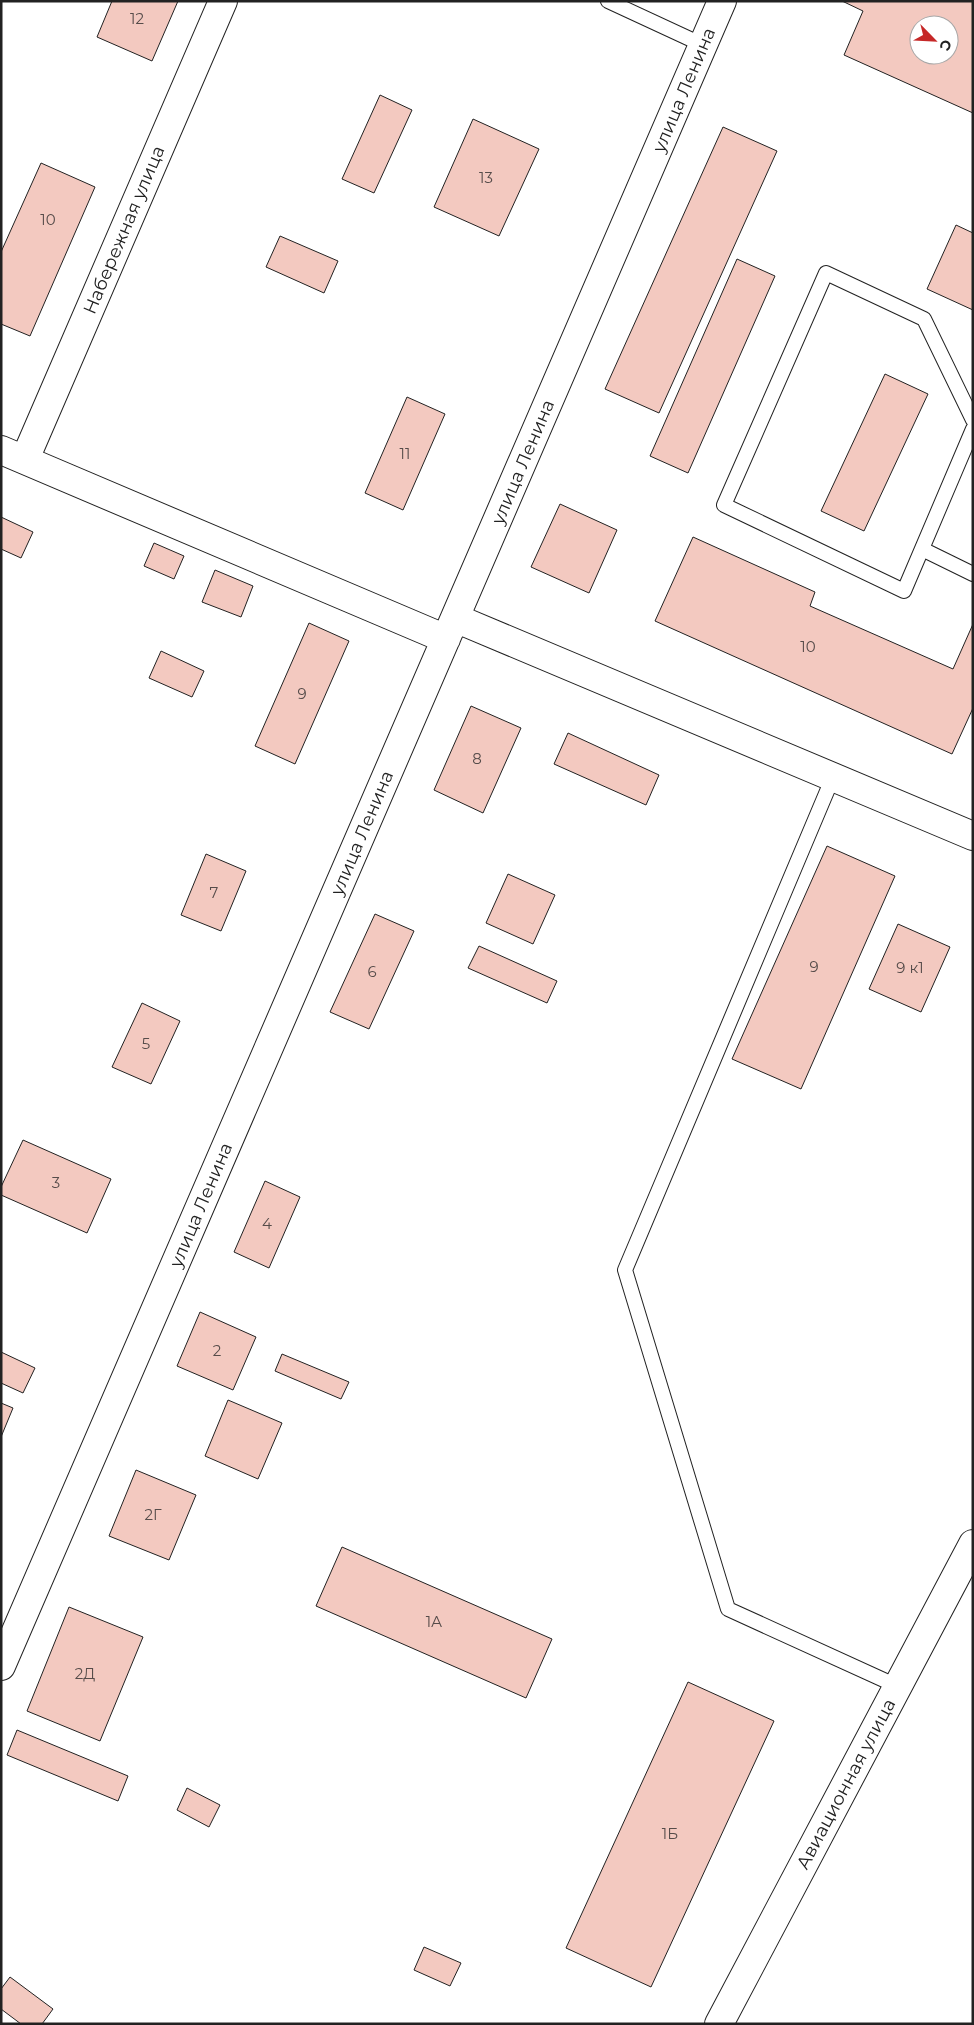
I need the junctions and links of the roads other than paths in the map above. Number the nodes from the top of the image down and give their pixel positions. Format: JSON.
{"nodes":[{"id":1,"x":222,"y":1,"type":"edge"},
{"id":2,"x":608,"y":1,"type":"edge"},
{"id":3,"x":722,"y":1,"type":"edge"},
{"id":4,"x":703,"y":45,"type":"junction"},
{"id":5,"x":973,"y":420,"type":"edge"},
{"id":6,"x":973,"y":429,"type":"edge"},
{"id":7,"x":13,"y":454,"type":"edge"},
{"id":8,"x":922,"y":549,"type":"junction"},
{"id":9,"x":973,"y":574,"type":"edge"},
{"id":10,"x":450,"y":629,"type":"junction"},
{"id":11,"x":833,"y":777,"type":"junction"},
{"id":12,"x":973,"y":836,"type":"edge"},
{"id":13,"x":973,"y":1544,"type":"edge"},
{"id":14,"x":1,"y":1666,"type":"edge"},
{"id":15,"x":898,"y":1686,"type":"junction"},
{"id":16,"x":719,"y":2024,"type":"edge"}],
"edges":[{"from":1,"to":7,"type":"street","name":"Набережная улица"},
{"from":2,"to":4,"type":"lane"},
{"from":3,"to":4,"type":"street","name":"улица Ленина"},
{"from":4,"to":10,"type":"street","name":"улица Ленина"},
{"from":5,"to":8,"type":"lane"},
{"from":6,"to":8,"type":"lane"},
{"from":7,"to":10,"type":"street"},
{"from":8,"to":9,"type":"lane"},
{"from":10,"to":11,"type":"street"},
{"from":10,"to":14,"type":"street","name":"улица Ленина"},
{"from":11,"to":12,"type":"street"},
{"from":11,"to":15,"type":"lane"},
{"from":13,"to":15,"type":"street","name":"Авиационная улица"},
{"from":15,"to":16,"type":"street","name":"Авиационная улица"}]}
